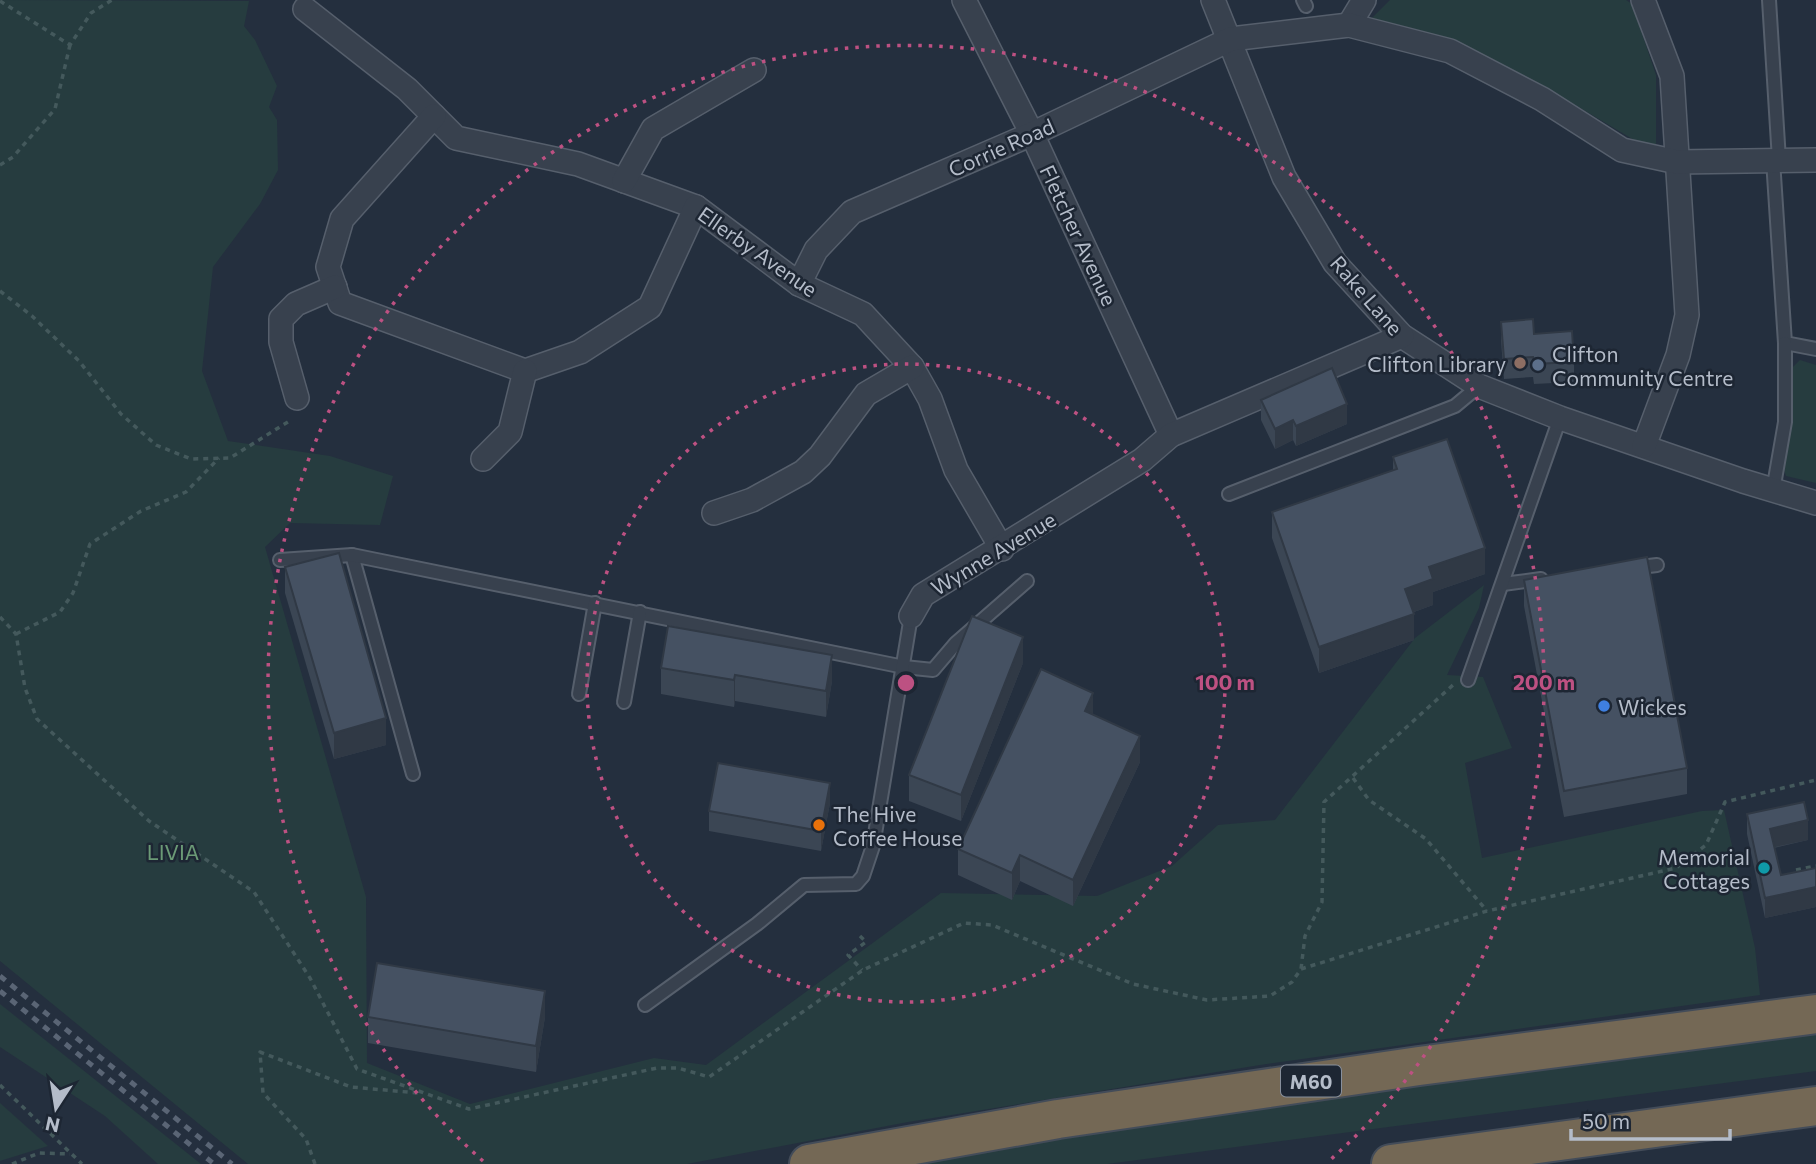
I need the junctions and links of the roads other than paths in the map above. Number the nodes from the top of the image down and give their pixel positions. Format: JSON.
{"nodes":[{"id":1,"x":964,"y":0,"type":"edge"},
{"id":2,"x":1213,"y":0,"type":"edge"},
{"id":3,"x":1364,"y":0,"type":"edge"},
{"id":4,"x":1643,"y":0,"type":"edge"},
{"id":5,"x":1769,"y":0,"type":"edge"},
{"id":6,"x":305,"y":9,"type":"dead end"},
{"id":7,"x":1349,"y":25,"type":"junction"},
{"id":8,"x":1231,"y":39,"type":"junction"},
{"id":9,"x":754,"y":70,"type":"dead end"},
{"id":10,"x":434,"y":116,"type":"junction"},
{"id":11,"x":1032,"y":134,"type":"junction"},
{"id":12,"x":1776,"y":160,"type":"junction"},
{"id":13,"x":1816,"y":160,"type":"edge"},
{"id":14,"x":1677,"y":162,"type":"junction"},
{"id":15,"x":624,"y":181,"type":"junction"},
{"id":16,"x":696,"y":207,"type":"junction"},
{"id":17,"x":799,"y":284,"type":"junction"},
{"id":18,"x":335,"y":287,"type":"junction"},
{"id":19,"x":1402,"y":336,"type":"junction"},
{"id":20,"x":1785,"y":343,"type":"junction"},
{"id":21,"x":1816,"y":349,"type":"edge"},
{"id":22,"x":912,"y":367,"type":"junction"},
{"id":23,"x":525,"y":371,"type":"junction"},
{"id":24,"x":1479,"y":386,"type":"junction"},
{"id":25,"x":297,"y":398,"type":"road end"},
{"id":26,"x":1560,"y":418,"type":"junction"},
{"id":27,"x":1171,"y":435,"type":"junction"},
{"id":28,"x":1644,"y":446,"type":"junction"},
{"id":29,"x":483,"y":459,"type":"dead end"},
{"id":30,"x":1773,"y":491,"type":"junction"},
{"id":31,"x":1229,"y":494,"type":"dead end"},
{"id":32,"x":1816,"y":503,"type":"edge"},
{"id":33,"x":714,"y":513,"type":"dead end"},
{"id":34,"x":1002,"y":549,"type":"junction"},
{"id":35,"x":352,"y":555,"type":"junction"},
{"id":36,"x":280,"y":560,"type":"dead end"},
{"id":37,"x":1657,"y":565,"type":"dead end"},
{"id":38,"x":1619,"y":570,"type":"edge"},
{"id":39,"x":1554,"y":577,"type":"edge"},
{"id":40,"x":1027,"y":581,"type":"dead end"},
{"id":41,"x":1503,"y":584,"type":"junction"},
{"id":42,"x":595,"y":603,"type":"junction"},
{"id":43,"x":640,"y":612,"type":"junction"},
{"id":44,"x":911,"y":617,"type":"joint"},
{"id":45,"x":904,"y":667,"type":"junction"},
{"id":46,"x":1468,"y":680,"type":"dead end"},
{"id":47,"x":579,"y":694,"type":"dead end"},
{"id":48,"x":624,"y":702,"type":"dead end"},
{"id":49,"x":413,"y":774,"type":"dead end"},
{"id":50,"x":645,"y":1005,"type":"dead end"},
{"id":51,"x":1816,"y":1014,"type":"edge"},
{"id":52,"x":1816,"y":1106,"type":"edge"},
{"id":53,"x":809,"y":1164,"type":"edge"},
{"id":54,"x":1391,"y":1164,"type":"edge"}],
"edges":[{"from":1,"to":11,"type":"street","name":"Fletcher Avenue"},
{"from":2,"to":8,"type":"street","name":"Rake Lane"},
{"from":3,"to":7,"type":"street"},
{"from":4,"to":14,"type":"street"},
{"from":5,"to":12,"type":"lane"},
{"from":6,"to":10,"type":"street","name":"Ellerby Avenue"},
{"from":7,"to":8,"type":"street","name":"Corrie Road"},
{"from":7,"to":14,"type":"street"},
{"from":8,"to":11,"type":"street","name":"Corrie Road"},
{"from":8,"to":19,"type":"street","name":"Rake Lane"},
{"from":9,"to":15,"type":"street"},
{"from":10,"to":15,"type":"street","name":"Ellerby Avenue"},
{"from":10,"to":18,"type":"street"},
{"from":11,"to":17,"type":"street","name":"Corrie Road"},
{"from":11,"to":27,"type":"street","name":"Fletcher Avenue"},
{"from":12,"to":13,"type":"street"},
{"from":12,"to":14,"type":"street"},
{"from":12,"to":20,"type":"lane"},
{"from":14,"to":28,"type":"street"},
{"from":15,"to":16,"type":"street","name":"Ellerby Avenue"},
{"from":16,"to":17,"type":"street","name":"Ellerby Avenue"},
{"from":16,"to":23,"type":"street"},
{"from":17,"to":22,"type":"street","name":"Ellerby Avenue"},
{"from":18,"to":23,"type":"street"},
{"from":18,"to":25,"type":"street"},
{"from":19,"to":24,"type":"street","name":"Rake Lane"},
{"from":19,"to":27,"type":"street","name":"Wynne Avenue"},
{"from":20,"to":21,"type":"lane"},
{"from":20,"to":30,"type":"lane"},
{"from":22,"to":33,"type":"street"},
{"from":22,"to":34,"type":"street","name":"Ellerby Avenue"},
{"from":23,"to":29,"type":"street"},
{"from":24,"to":26,"type":"street","name":"Rake Lane"},
{"from":24,"to":31,"type":"lane"},
{"from":26,"to":28,"type":"street","name":"Rake Lane"},
{"from":26,"to":41,"type":"lane"},
{"from":27,"to":34,"type":"street","name":"Wynne Avenue"},
{"from":28,"to":30,"type":"street","name":"Rake Lane"},
{"from":30,"to":32,"type":"street","name":"Rake Lane"},
{"from":34,"to":44,"type":"street","name":"Wynne Avenue"},
{"from":35,"to":36,"type":"lane"},
{"from":35,"to":42,"type":"lane"},
{"from":35,"to":49,"type":"lane"},
{"from":37,"to":38,"type":"lane"},
{"from":39,"to":41,"type":"lane"},
{"from":40,"to":45,"type":"lane"},
{"from":41,"to":46,"type":"lane"},
{"from":42,"to":43,"type":"lane"},
{"from":42,"to":47,"type":"lane"},
{"from":43,"to":45,"type":"lane"},
{"from":43,"to":48,"type":"lane"},
{"from":44,"to":45,"type":"lane","name":"Wynne Avenue"},
{"from":45,"to":50,"type":"lane","name":"Wynne Avenue"},
{"from":51,"to":53,"type":"highway","number":"M60"},
{"from":52,"to":54,"type":"highway"}]}
